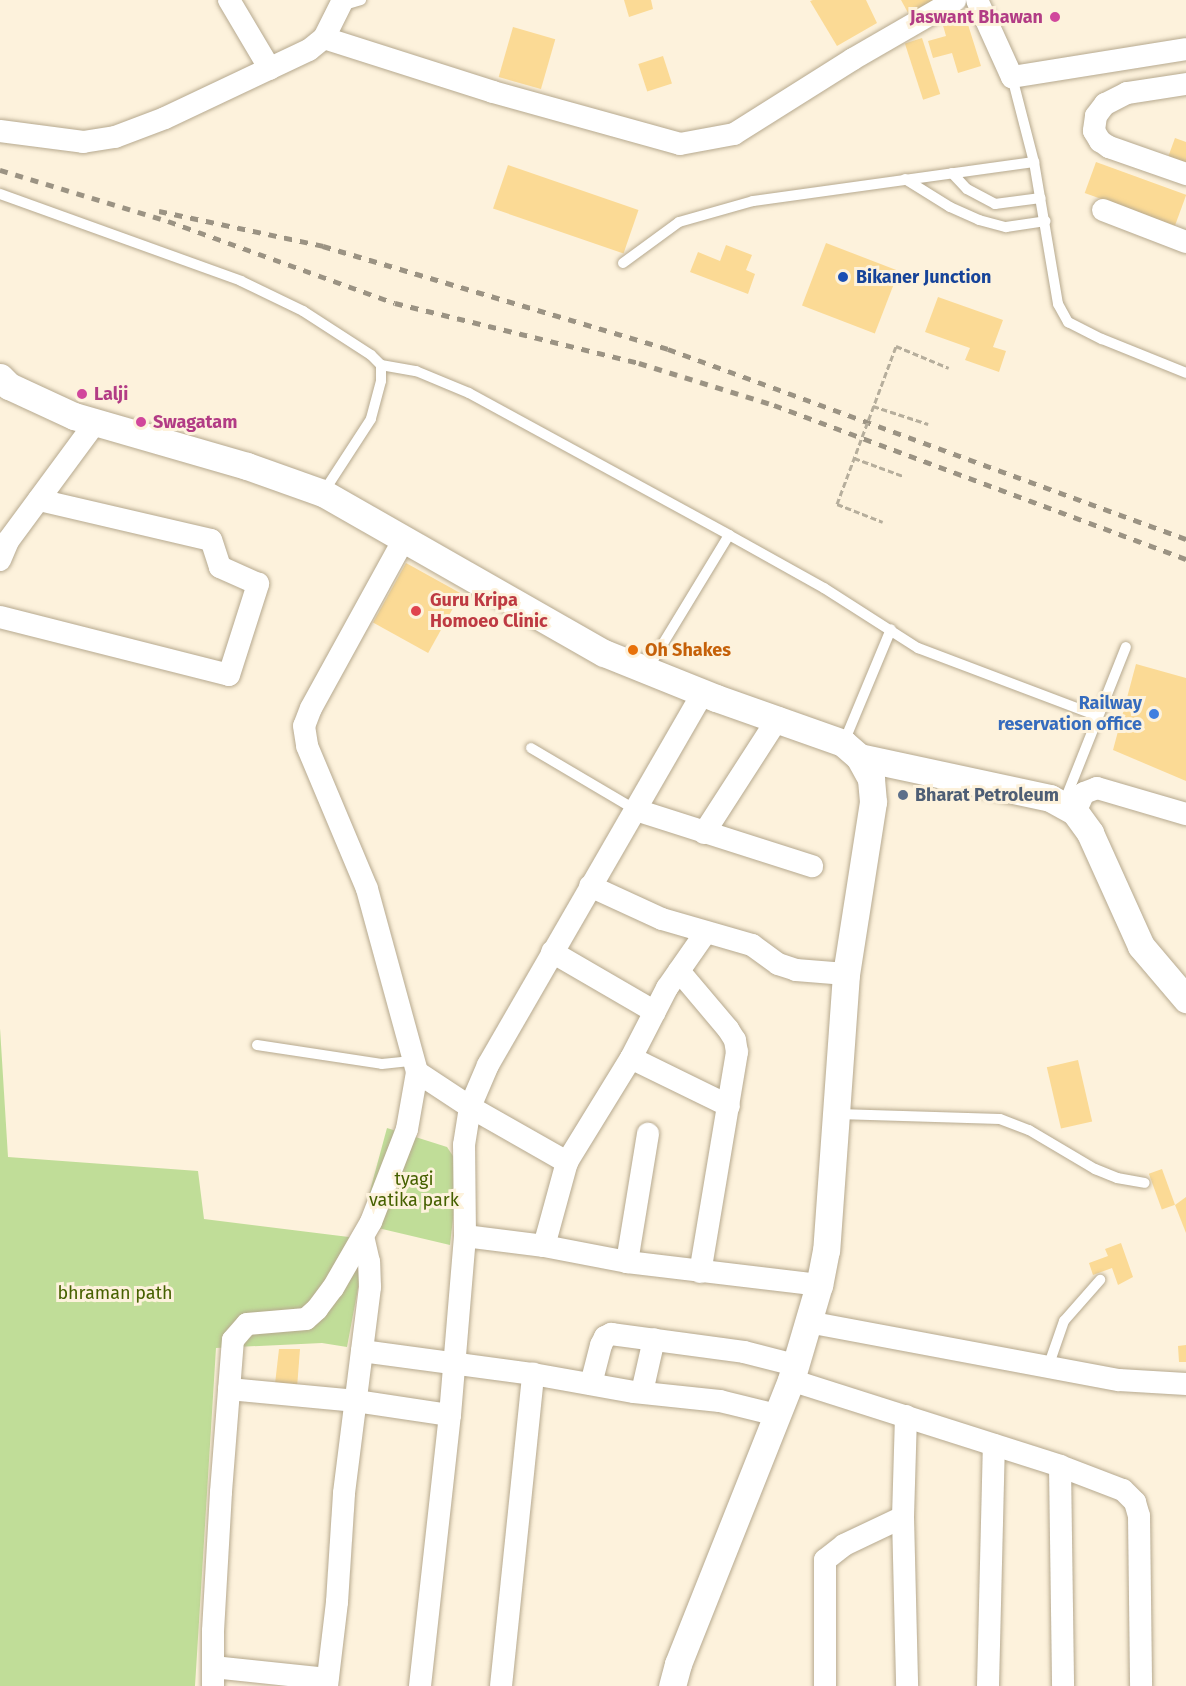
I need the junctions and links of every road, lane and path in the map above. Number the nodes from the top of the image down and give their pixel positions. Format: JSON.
{"nodes":[{"id":1,"x":229,"y":0,"type":"edge"},
{"id":2,"x":955,"y":0,"type":"edge"},
{"id":3,"x":977,"y":0,"type":"edge"},
{"id":4,"x":348,"y":2,"type":"edge"},
{"id":5,"x":324,"y":38,"type":"junction"},
{"id":6,"x":1186,"y":49,"type":"edge"},
{"id":7,"x":270,"y":69,"type":"junction"},
{"id":8,"x":1012,"y":77,"type":"junction"},
{"id":9,"x":1186,"y":84,"type":"edge"},
{"id":10,"x":0,"y":131,"type":"edge"},
{"id":11,"x":1034,"y":162,"type":"junction"},
{"id":12,"x":952,"y":173,"type":"junction"},
{"id":13,"x":1186,"y":174,"type":"edge"},
{"id":14,"x":905,"y":179,"type":"junction"},
{"id":15,"x":0,"y":194,"type":"edge"},
{"id":16,"x":1041,"y":198,"type":"junction"},
{"id":17,"x":1103,"y":210,"type":"dead end"},
{"id":18,"x":1046,"y":221,"type":"junction"},
{"id":19,"x":1186,"y":242,"type":"edge"},
{"id":20,"x":623,"y":263,"type":"dead end"},
{"id":21,"x":381,"y":365,"type":"junction"},
{"id":22,"x":949,"y":368,"type":"dead end"},
{"id":23,"x":1186,"y":373,"type":"edge"},
{"id":24,"x":0,"y":377,"type":"edge"},
{"id":25,"x":873,"y":406,"type":"junction"},
{"id":26,"x":95,"y":423,"type":"junction"},
{"id":27,"x":928,"y":424,"type":"dead end"},
{"id":28,"x":854,"y":458,"type":"junction"},
{"id":29,"x":903,"y":476,"type":"dead end"},
{"id":30,"x":323,"y":493,"type":"junction"},
{"id":31,"x":39,"y":500,"type":"junction"},
{"id":32,"x":883,"y":522,"type":"dead end"},
{"id":33,"x":729,"y":535,"type":"junction"},
{"id":34,"x":404,"y":539,"type":"junction"},
{"id":35,"x":0,"y":560,"type":"edge"},
{"id":36,"x":0,"y":617,"type":"edge"},
{"id":37,"x":891,"y":629,"type":"junction"},
{"id":38,"x":1126,"y":647,"type":"dead end"},
{"id":39,"x":647,"y":670,"type":"junction"},
{"id":40,"x":703,"y":693,"type":"junction"},
{"id":41,"x":1098,"y":716,"type":"junction"},
{"id":42,"x":778,"y":718,"type":"junction"},
{"id":43,"x":531,"y":748,"type":"dead end"},
{"id":44,"x":851,"y":750,"type":"junction"},
{"id":45,"x":1069,"y":809,"type":"junction"},
{"id":46,"x":636,"y":810,"type":"junction"},
{"id":47,"x":1186,"y":814,"type":"edge"},
{"id":48,"x":704,"y":833,"type":"junction"},
{"id":49,"x":812,"y":866,"type":"dead end"},
{"id":50,"x":590,"y":886,"type":"junction"},
{"id":51,"x":706,"y":932,"type":"junction"},
{"id":52,"x":552,"y":952,"type":"junction"},
{"id":53,"x":679,"y":971,"type":"junction"},
{"id":54,"x":846,"y":974,"type":"junction"},
{"id":55,"x":1186,"y":999,"type":"edge"},
{"id":56,"x":655,"y":1012,"type":"junction"},
{"id":57,"x":257,"y":1045,"type":"dead end"},
{"id":58,"x":631,"y":1058,"type":"junction"},
{"id":59,"x":414,"y":1067,"type":"junction"},
{"id":60,"x":729,"y":1106,"type":"junction"},
{"id":61,"x":470,"y":1107,"type":"junction"},
{"id":62,"x":838,"y":1114,"type":"junction"},
{"id":63,"x":648,"y":1134,"type":"dead end"},
{"id":64,"x":567,"y":1162,"type":"junction"},
{"id":65,"x":1145,"y":1183,"type":"dead end"},
{"id":66,"x":465,"y":1236,"type":"junction"},
{"id":67,"x":363,"y":1237,"type":"junction"},
{"id":68,"x":544,"y":1246,"type":"junction"},
{"id":69,"x":627,"y":1262,"type":"junction"},
{"id":70,"x":700,"y":1272,"type":"junction"},
{"id":71,"x":1100,"y":1280,"type":"dead end"},
{"id":72,"x":819,"y":1285,"type":"junction"},
{"id":73,"x":808,"y":1322,"type":"junction"},
{"id":74,"x":654,"y":1339,"type":"junction"},
{"id":75,"x":362,"y":1351,"type":"junction"},
{"id":76,"x":454,"y":1364,"type":"junction"},
{"id":77,"x":1048,"y":1367,"type":"junction"},
{"id":78,"x":793,"y":1372,"type":"junction"},
{"id":79,"x":534,"y":1374,"type":"junction"},
{"id":80,"x":591,"y":1384,"type":"junction"},
{"id":81,"x":1186,"y":1384,"type":"edge"},
{"id":82,"x":229,"y":1389,"type":"junction"},
{"id":83,"x":642,"y":1392,"type":"junction"},
{"id":84,"x":356,"y":1401,"type":"junction"},
{"id":85,"x":450,"y":1415,"type":"junction"},
{"id":86,"x":777,"y":1415,"type":"junction"},
{"id":87,"x":906,"y":1416,"type":"junction"},
{"id":88,"x":994,"y":1445,"type":"junction"},
{"id":89,"x":1060,"y":1466,"type":"junction"},
{"id":90,"x":903,"y":1517,"type":"junction"},
{"id":91,"x":213,"y":1677,"type":"edge"},
{"id":92,"x":327,"y":1682,"type":"edge"},
{"id":93,"x":420,"y":1686,"type":"edge"},
{"id":94,"x":501,"y":1686,"type":"edge"},
{"id":95,"x":672,"y":1686,"type":"edge"},
{"id":96,"x":825,"y":1686,"type":"edge"},
{"id":97,"x":907,"y":1686,"type":"edge"},
{"id":98,"x":988,"y":1686,"type":"edge"},
{"id":99,"x":1063,"y":1686,"type":"edge"},
{"id":100,"x":1141,"y":1686,"type":"edge"}],
"edges":[{"from":1,"to":7,"type":"street"},
{"from":2,"to":5,"type":"street"},
{"from":3,"to":8,"type":"street"},
{"from":4,"to":5,"type":"street"},
{"from":5,"to":7,"type":"street"},
{"from":6,"to":8,"type":"street"},
{"from":7,"to":10,"type":"street"},
{"from":8,"to":11,"type":"lane"},
{"from":9,"to":13,"type":"street"},
{"from":11,"to":12,"type":"lane"},
{"from":11,"to":16,"type":"lane"},
{"from":12,"to":14,"type":"lane"},
{"from":12,"to":16,"type":"lane"},
{"from":14,"to":18,"type":"lane"},
{"from":14,"to":20,"type":"lane"},
{"from":15,"to":21,"type":"lane"},
{"from":16,"to":18,"type":"lane"},
{"from":17,"to":19,"type":"street"},
{"from":18,"to":23,"type":"lane"},
{"from":21,"to":30,"type":"lane"},
{"from":21,"to":33,"type":"lane"},
{"from":22,"to":25,"type":"path","bridge":true},
{"from":24,"to":26,"type":"street"},
{"from":25,"to":27,"type":"path"},
{"from":25,"to":28,"type":"path","bridge":true},
{"from":26,"to":30,"type":"street"},
{"from":26,"to":31,"type":"street"},
{"from":28,"to":29,"type":"path"},
{"from":28,"to":32,"type":"path","bridge":true},
{"from":30,"to":34,"type":"street"},
{"from":31,"to":35,"type":"street"},
{"from":31,"to":36,"type":"street"},
{"from":33,"to":37,"type":"lane"},
{"from":33,"to":39,"type":"lane"},
{"from":34,"to":39,"type":"street"},
{"from":34,"to":59,"type":"street"},
{"from":37,"to":41,"type":"lane"},
{"from":37,"to":44,"type":"lane"},
{"from":38,"to":41,"type":"lane"},
{"from":39,"to":40,"type":"street"},
{"from":40,"to":42,"type":"street"},
{"from":40,"to":46,"type":"street"},
{"from":41,"to":45,"type":"lane"},
{"from":42,"to":44,"type":"street"},
{"from":42,"to":48,"type":"street"},
{"from":43,"to":46,"type":"lane"},
{"from":44,"to":45,"type":"street"},
{"from":44,"to":54,"type":"street"},
{"from":45,"to":47,"type":"street"},
{"from":45,"to":55,"type":"street"},
{"from":46,"to":48,"type":"street"},
{"from":46,"to":50,"type":"street"},
{"from":48,"to":49,"type":"street"},
{"from":50,"to":51,"type":"street"},
{"from":50,"to":52,"type":"street"},
{"from":51,"to":53,"type":"street"},
{"from":51,"to":54,"type":"street"},
{"from":52,"to":56,"type":"street"},
{"from":52,"to":61,"type":"street"},
{"from":53,"to":56,"type":"street"},
{"from":53,"to":60,"type":"street"},
{"from":54,"to":62,"type":"street"},
{"from":56,"to":58,"type":"street"},
{"from":57,"to":59,"type":"lane"},
{"from":58,"to":60,"type":"street"},
{"from":58,"to":64,"type":"street"},
{"from":59,"to":61,"type":"street"},
{"from":59,"to":67,"type":"street"},
{"from":60,"to":70,"type":"street"},
{"from":61,"to":64,"type":"street"},
{"from":61,"to":66,"type":"street"},
{"from":62,"to":65,"type":"lane"},
{"from":62,"to":72,"type":"street"},
{"from":63,"to":69,"type":"street"},
{"from":64,"to":68,"type":"street"},
{"from":66,"to":68,"type":"street"},
{"from":66,"to":76,"type":"street"},
{"from":67,"to":75,"type":"street"},
{"from":67,"to":82,"type":"street"},
{"from":68,"to":69,"type":"street"},
{"from":69,"to":70,"type":"street"},
{"from":70,"to":72,"type":"street"},
{"from":71,"to":77,"type":"lane"},
{"from":72,"to":73,"type":"street"},
{"from":73,"to":77,"type":"street"},
{"from":73,"to":78,"type":"street"},
{"from":74,"to":78,"type":"street"},
{"from":74,"to":80,"type":"street"},
{"from":74,"to":83,"type":"street"},
{"from":75,"to":76,"type":"street"},
{"from":75,"to":84,"type":"street"},
{"from":76,"to":79,"type":"street"},
{"from":76,"to":85,"type":"street"},
{"from":77,"to":81,"type":"street"},
{"from":78,"to":86,"type":"street"},
{"from":78,"to":87,"type":"street"},
{"from":79,"to":80,"type":"street"},
{"from":79,"to":94,"type":"street"},
{"from":80,"to":83,"type":"street"},
{"from":82,"to":84,"type":"street"},
{"from":82,"to":91,"type":"street"},
{"from":83,"to":86,"type":"street"},
{"from":84,"to":85,"type":"street"},
{"from":84,"to":92,"type":"street"},
{"from":85,"to":93,"type":"street"},
{"from":86,"to":95,"type":"street"},
{"from":87,"to":88,"type":"street"},
{"from":87,"to":90,"type":"street"},
{"from":88,"to":89,"type":"street"},
{"from":88,"to":98,"type":"street"},
{"from":89,"to":99,"type":"street"},
{"from":89,"to":100,"type":"street"},
{"from":90,"to":96,"type":"street"},
{"from":90,"to":97,"type":"street"},
{"from":91,"to":92,"type":"street"}]}
